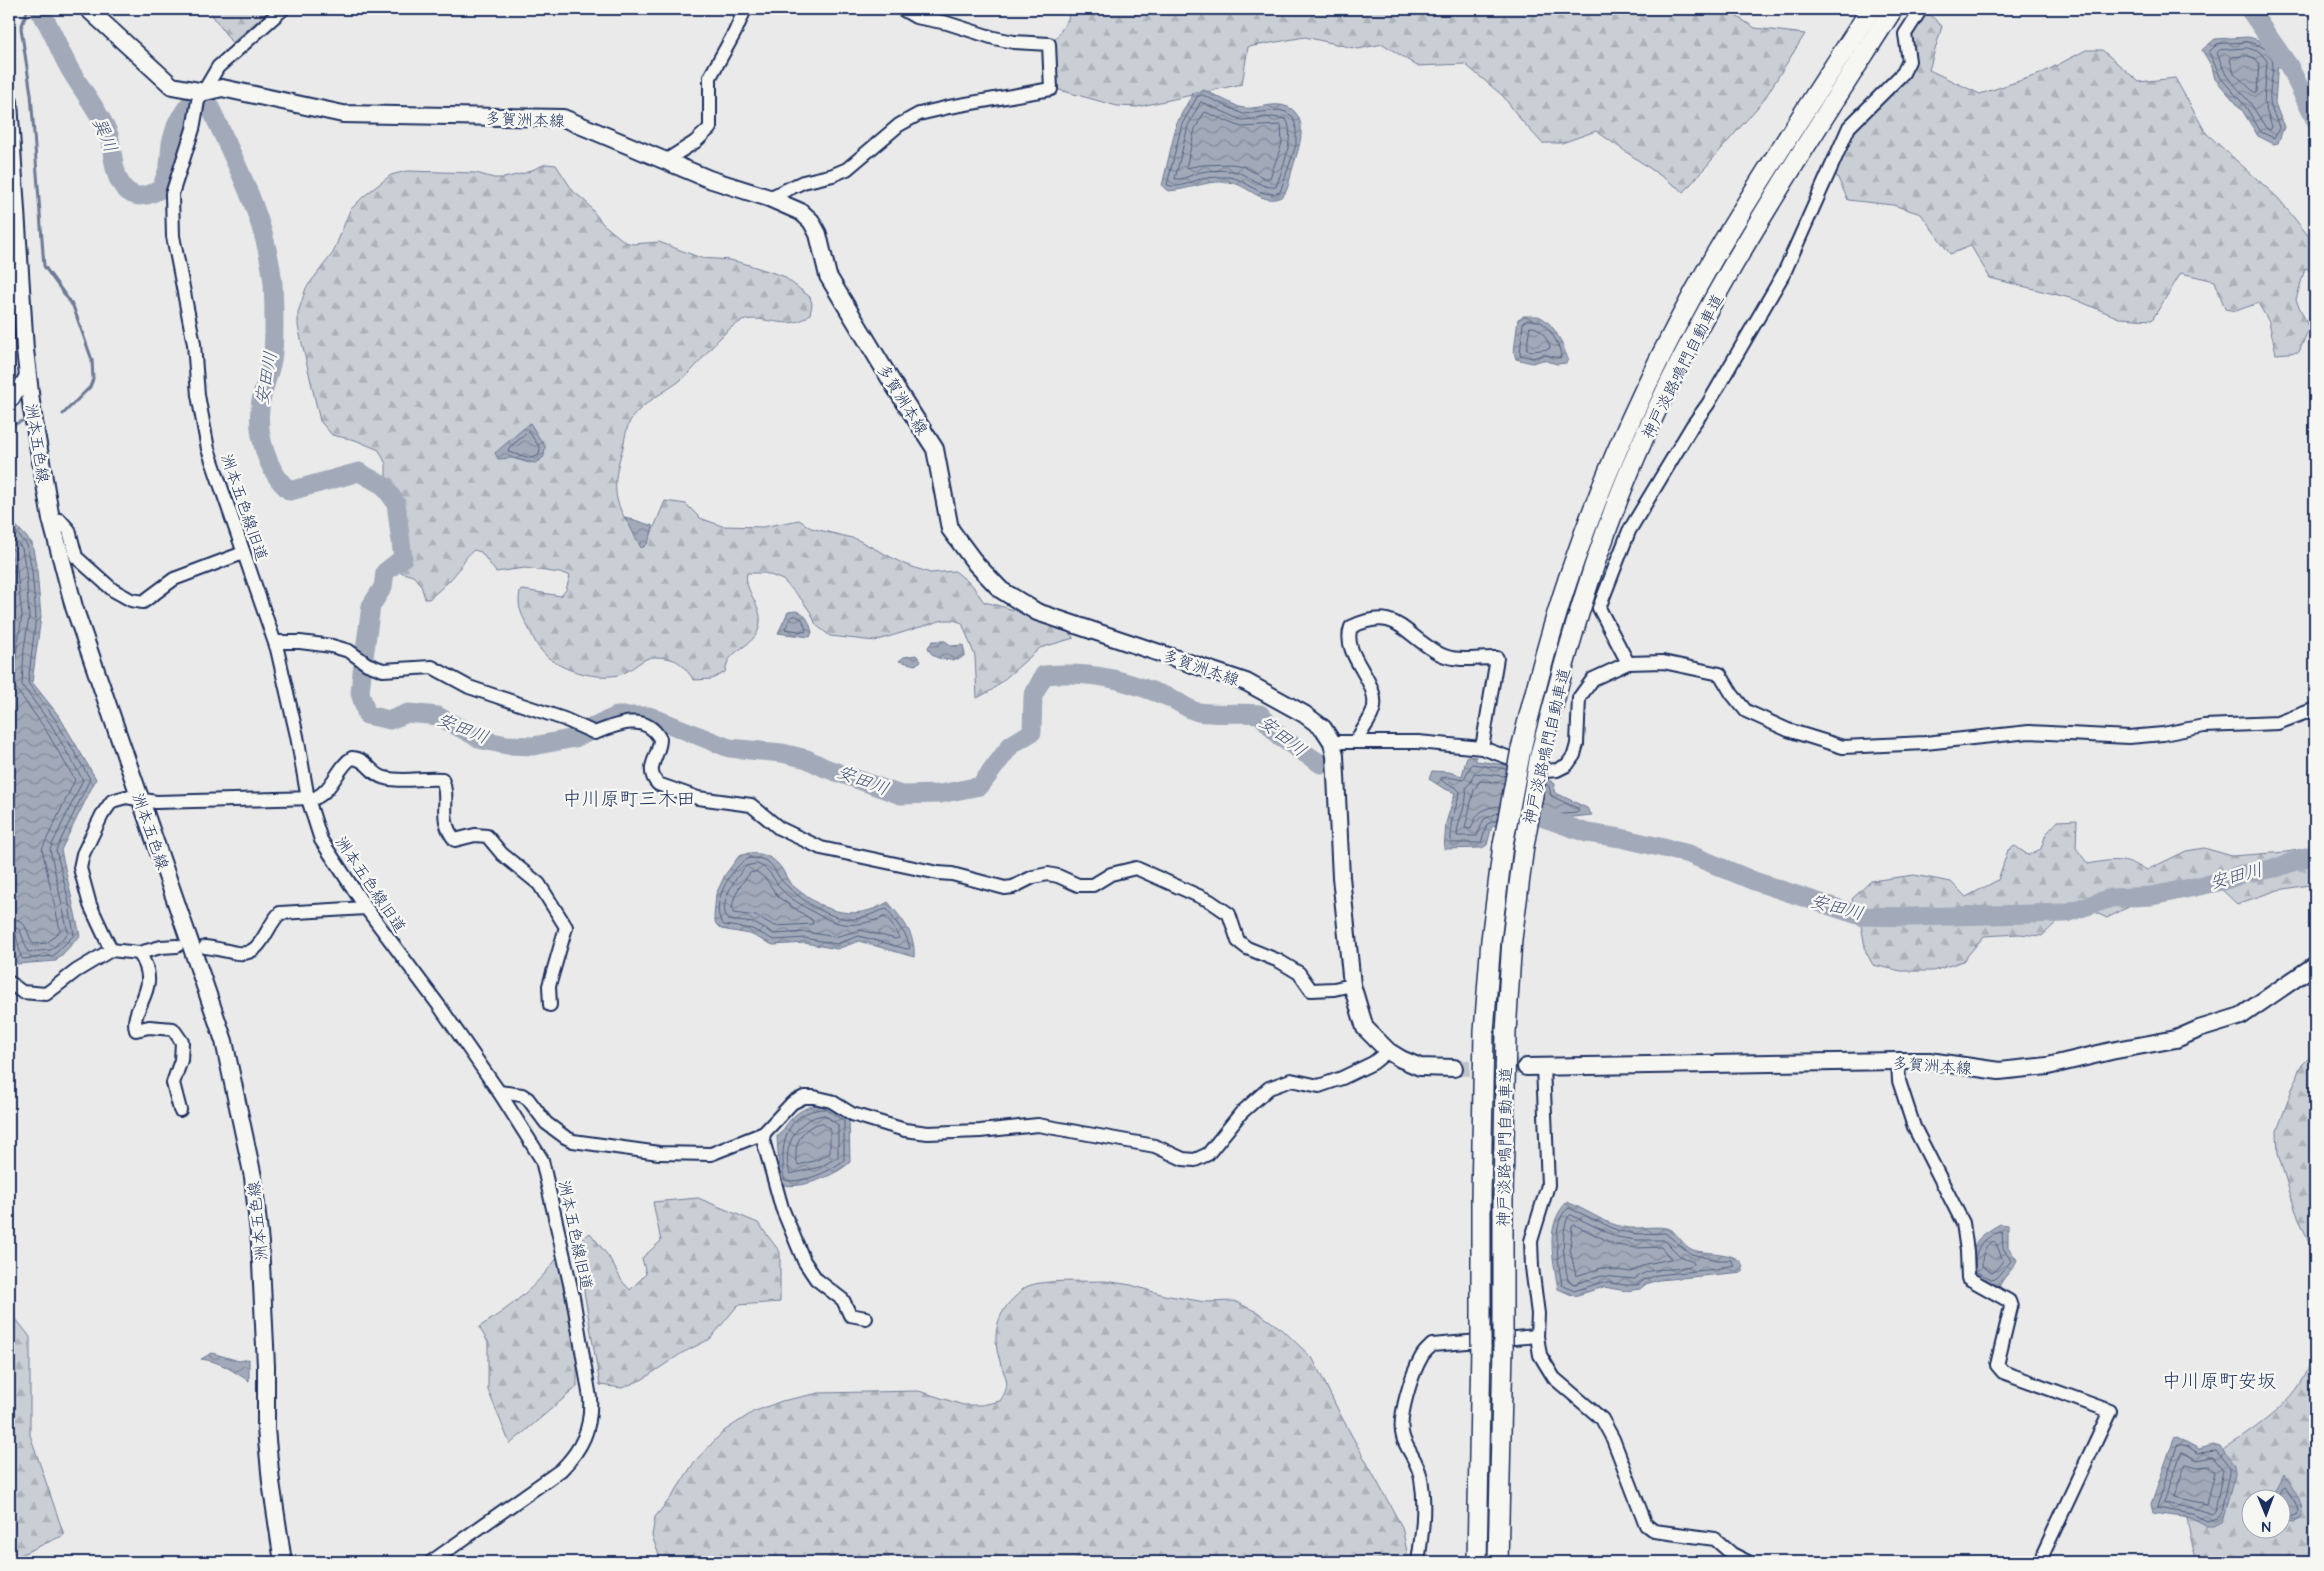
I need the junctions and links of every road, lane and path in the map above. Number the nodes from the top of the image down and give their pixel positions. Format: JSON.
{"nodes":[{"id":1,"x":88,"y":9,"type":"edge"},
{"id":2,"x":283,"y":9,"type":"edge"},
{"id":3,"x":745,"y":9,"type":"edge"},
{"id":4,"x":902,"y":9,"type":"edge"},
{"id":5,"x":1922,"y":9,"type":"edge"},
{"id":6,"x":1880,"y":12,"type":"edge"},
{"id":7,"x":202,"y":96,"type":"junction"},
{"id":8,"x":9,"y":102,"type":"edge"},
{"id":9,"x":665,"y":161,"type":"junction"},
{"id":10,"x":769,"y":198,"type":"junction"},
{"id":11,"x":28,"y":372,"type":"junction"},
{"id":12,"x":9,"y":398,"type":"edge"},
{"id":13,"x":50,"y":519,"type":"junction"},
{"id":14,"x":243,"y":553,"type":"junction"},
{"id":15,"x":275,"y":642,"type":"junction"},
{"id":16,"x":1628,"y":663,"type":"junction"},
{"id":17,"x":2315,"y":709,"type":"edge"},
{"id":18,"x":1332,"y":742,"type":"junction"},
{"id":19,"x":1356,"y":742,"type":"junction"},
{"id":20,"x":1482,"y":748,"type":"junction"},
{"id":21,"x":140,"y":799,"type":"junction"},
{"id":22,"x":308,"y":799,"type":"junction"},
{"id":23,"x":366,"y":908,"type":"junction"},
{"id":24,"x":177,"y":946,"type":"dead end"},
{"id":25,"x":205,"y":947,"type":"dead end"},
{"id":26,"x":111,"y":950,"type":"junction"},
{"id":27,"x":138,"y":953,"type":"junction"},
{"id":28,"x":2315,"y":965,"type":"edge"},
{"id":29,"x":9,"y":982,"type":"edge"},
{"id":30,"x":1352,"y":985,"type":"junction"},
{"id":31,"x":550,"y":1005,"type":"dead end"},
{"id":32,"x":1388,"y":1051,"type":"junction"},
{"id":33,"x":1898,"y":1061,"type":"junction"},
{"id":34,"x":1526,"y":1067,"type":"tunnel mouth"},
{"id":35,"x":1543,"y":1067,"type":"junction"},
{"id":36,"x":1454,"y":1068,"type":"tunnel mouth"},
{"id":37,"x":500,"y":1092,"type":"junction"},
{"id":38,"x":180,"y":1110,"type":"dead end"},
{"id":39,"x":764,"y":1133,"type":"junction"},
{"id":40,"x":866,"y":1318,"type":"dead end"},
{"id":41,"x":1537,"y":1336,"type":"junction"},
{"id":42,"x":283,"y":1562,"type":"edge"},
{"id":43,"x":431,"y":1562,"type":"edge"},
{"id":44,"x":1418,"y":1562,"type":"edge"},
{"id":45,"x":1477,"y":1562,"type":"edge"},
{"id":46,"x":1498,"y":1562,"type":"edge"},
{"id":47,"x":1747,"y":1562,"type":"edge"},
{"id":48,"x":2042,"y":1562,"type":"edge"}],
"edges":[{"from":1,"to":7,"type":"main road","name":"多賀洲本線"},
{"from":2,"to":7,"type":"street"},
{"from":3,"to":9,"type":"street"},
{"from":4,"to":10,"type":"street"},
{"from":5,"to":16,"type":"street"},
{"from":6,"to":45,"type":"highway","name":"神戸淡路鳴門自動車道","bridge":true},
{"from":6,"to":46,"type":"highway","name":"神戸淡路鳴門自動車道","bridge":true},
{"from":7,"to":9,"type":"main road","name":"多賀洲本線"},
{"from":7,"to":14,"type":"street","name":"洲本五色線旧道"},
{"from":8,"to":11,"type":"main road","name":"洲本五色線"},
{"from":9,"to":10,"type":"main road","name":"多賀洲本線"},
{"from":10,"to":18,"type":"main road","name":"多賀洲本線"},
{"from":11,"to":12,"type":"street"},
{"from":11,"to":13,"type":"main road","name":"洲本五色線"},
{"from":13,"to":14,"type":"street"},
{"from":13,"to":21,"type":"main road","name":"洲本五色線"},
{"from":14,"to":15,"type":"street","name":"洲本五色線旧道"},
{"from":15,"to":22,"type":"street","name":"洲本五色線旧道"},
{"from":15,"to":30,"type":"street"},
{"from":16,"to":17,"type":"street"},
{"from":16,"to":20,"type":"street"},
{"from":18,"to":19,"type":"street"},
{"from":18,"to":30,"type":"main road"},
{"from":19,"to":20,"type":"street"},
{"from":19,"to":20,"type":"street"},
{"from":21,"to":22,"type":"street"},
{"from":21,"to":26,"type":"street"},
{"from":21,"to":42,"type":"main road","name":"洲本五色線"},
{"from":22,"to":23,"type":"street","name":"洲本五色線旧道"},
{"from":22,"to":31,"type":"street"},
{"from":23,"to":25,"type":"street"},
{"from":23,"to":37,"type":"street","name":"洲本五色線旧道"},
{"from":24,"to":27,"type":"street"},
{"from":26,"to":27,"type":"street"},
{"from":26,"to":29,"type":"street"},
{"from":27,"to":38,"type":"street"},
{"from":28,"to":33,"type":"main road","name":"多賀洲本線"},
{"from":30,"to":32,"type":"main road"},
{"from":32,"to":36,"type":"main road"},
{"from":32,"to":39,"type":"street"},
{"from":33,"to":35,"type":"main road","name":"多賀洲本線"},
{"from":33,"to":48,"type":"street"},
{"from":34,"to":35,"type":"main road","name":"多賀洲本線"},
{"from":35,"to":41,"type":"street"},
{"from":37,"to":39,"type":"street"},
{"from":37,"to":43,"type":"street","name":"洲本五色線旧道"},
{"from":39,"to":40,"type":"street"},
{"from":41,"to":44,"type":"street"},
{"from":41,"to":47,"type":"street"}]}
